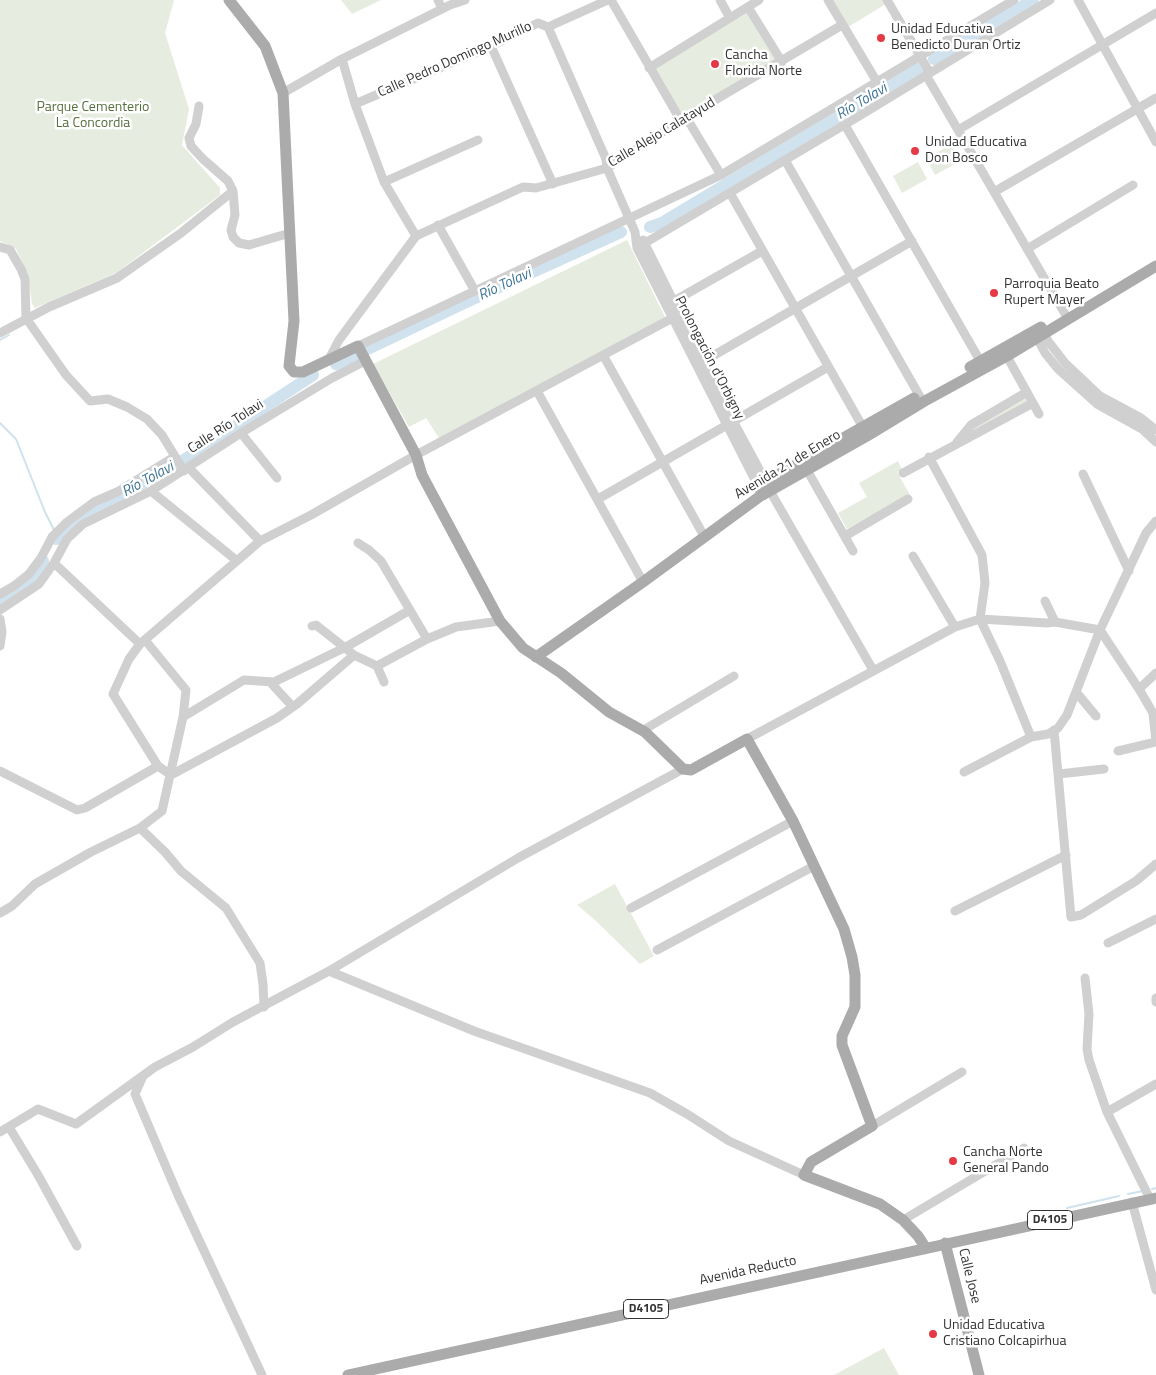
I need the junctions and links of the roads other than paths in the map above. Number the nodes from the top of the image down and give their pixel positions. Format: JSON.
{"nodes":[{"id":1,"x":229,"y":0,"type":"edge"},
{"id":2,"x":465,"y":0,"type":"edge"},
{"id":3,"x":610,"y":0,"type":"edge"},
{"id":4,"x":720,"y":0,"type":"edge"},
{"id":5,"x":759,"y":0,"type":"edge"},
{"id":6,"x":828,"y":0,"type":"edge"},
{"id":7,"x":887,"y":0,"type":"edge"},
{"id":8,"x":1014,"y":0,"type":"edge"},
{"id":9,"x":1050,"y":0,"type":"edge"},
{"id":10,"x":1078,"y":0,"type":"edge"},
{"id":11,"x":445,"y":3,"type":"edge"},
{"id":12,"x":748,"y":7,"type":"junction"},
{"id":13,"x":1156,"y":14,"type":"edge"},
{"id":14,"x":730,"y":18,"type":"junction"},
{"id":15,"x":842,"y":25,"type":"junction"},
{"id":16,"x":548,"y":28,"type":"junction"},
{"id":17,"x":1102,"y":45,"type":"junction"},
{"id":18,"x":491,"y":46,"type":"junction"},
{"id":19,"x":920,"y":56,"type":"junction"},
{"id":20,"x":342,"y":59,"type":"junction"},
{"id":21,"x":782,"y":62,"type":"junction"},
{"id":22,"x":649,"y":68,"type":"junction"},
{"id":23,"x":928,"y":74,"type":"junction"},
{"id":24,"x":876,"y":82,"type":"junction"},
{"id":25,"x":283,"y":93,"type":"junction"},
{"id":26,"x":1156,"y":98,"type":"edge"},
{"id":27,"x":355,"y":104,"type":"junction"},
{"id":28,"x":199,"y":106,"type":"dead end"},
{"id":29,"x":1137,"y":108,"type":"junction"},
{"id":30,"x":684,"y":119,"type":"junction"},
{"id":31,"x":845,"y":125,"type":"junction"},
{"id":32,"x":958,"y":130,"type":"junction"},
{"id":33,"x":478,"y":140,"type":"dead end"},
{"id":34,"x":1156,"y":142,"type":"edge"},
{"id":35,"x":785,"y":160,"type":"junction"},
{"id":36,"x":607,"y":168,"type":"junction"},
{"id":37,"x":721,"y":175,"type":"junction"},
{"id":38,"x":384,"y":182,"type":"junction"},
{"id":39,"x":553,"y":184,"type":"junction"},
{"id":40,"x":1133,"y":186,"type":"dead end"},
{"id":41,"x":234,"y":191,"type":"junction"},
{"id":42,"x":994,"y":192,"type":"junction"},
{"id":43,"x":730,"y":193,"type":"junction"},
{"id":44,"x":628,"y":219,"type":"junction"},
{"id":45,"x":438,"y":225,"type":"junction"},
{"id":46,"x":635,"y":232,"type":"junction"},
{"id":47,"x":290,"y":233,"type":"junction"},
{"id":48,"x":416,"y":236,"type":"junction"},
{"id":49,"x":645,"y":242,"type":"junction"},
{"id":50,"x":912,"y":242,"type":"junction"},
{"id":51,"x":0,"y":248,"type":"edge"},
{"id":52,"x":1027,"y":249,"type":"junction"},
{"id":53,"x":762,"y":250,"type":"junction"},
{"id":54,"x":1156,"y":266,"type":"edge"},
{"id":55,"x":852,"y":276,"type":"junction"},
{"id":56,"x":475,"y":291,"type":"junction"},
{"id":57,"x":674,"y":301,"type":"junction"},
{"id":58,"x":795,"y":308,"type":"junction"},
{"id":59,"x":676,"y":316,"type":"junction"},
{"id":60,"x":26,"y":318,"type":"junction"},
{"id":61,"x":1068,"y":319,"type":"junction"},
{"id":62,"x":0,"y":333,"type":"edge"},
{"id":63,"x":1039,"y":333,"type":"junction"},
{"id":64,"x":358,"y":346,"type":"junction"},
{"id":65,"x":1005,"y":352,"type":"junction"},
{"id":66,"x":603,"y":355,"type":"junction"},
{"id":67,"x":326,"y":361,"type":"junction"},
{"id":68,"x":365,"y":361,"type":"junction"},
{"id":69,"x":704,"y":361,"type":"junction"},
{"id":70,"x":982,"y":364,"type":"junction"},
{"id":71,"x":828,"y":367,"type":"junction"},
{"id":72,"x":332,"y":378,"type":"junction"},
{"id":73,"x":537,"y":391,"type":"junction"},
{"id":74,"x":1027,"y":392,"type":"junction"},
{"id":75,"x":921,"y":398,"type":"junction"},
{"id":76,"x":1033,"y":403,"type":"junction"},
{"id":77,"x":1039,"y":414,"type":"dead end"},
{"id":78,"x":730,"y":423,"type":"junction"},
{"id":79,"x":1156,"y":430,"type":"edge"},
{"id":80,"x":865,"y":432,"type":"junction"},
{"id":81,"x":241,"y":433,"type":"junction"},
{"id":82,"x":957,"y":442,"type":"junction"},
{"id":83,"x":1156,"y":442,"type":"edge"},
{"id":84,"x":416,"y":455,"type":"junction"},
{"id":85,"x":174,"y":457,"type":"junction"},
{"id":86,"x":929,"y":457,"type":"junction"},
{"id":87,"x":662,"y":462,"type":"junction"},
{"id":88,"x":185,"y":470,"type":"junction"},
{"id":89,"x":808,"y":470,"type":"junction"},
{"id":90,"x":902,"y":473,"type":"dead end"},
{"id":91,"x":1083,"y":474,"type":"dead end"},
{"id":92,"x":277,"y":478,"type":"dead end"},
{"id":93,"x":764,"y":489,"type":"junction"},
{"id":94,"x":152,"y":491,"type":"junction"},
{"id":95,"x":598,"y":499,"type":"junction"},
{"id":96,"x":908,"y":499,"type":"dead end"},
{"id":97,"x":1156,"y":521,"type":"edge"},
{"id":98,"x":704,"y":536,"type":"junction"},
{"id":99,"x":845,"y":536,"type":"junction"},
{"id":100,"x":260,"y":541,"type":"junction"},
{"id":101,"x":358,"y":542,"type":"dead end"},
{"id":102,"x":854,"y":550,"type":"dead end"},
{"id":103,"x":914,"y":556,"type":"dead end"},
{"id":104,"x":236,"y":560,"type":"junction"},
{"id":105,"x":54,"y":563,"type":"junction"},
{"id":106,"x":1129,"y":571,"type":"junction"},
{"id":107,"x":643,"y":582,"type":"junction"},
{"id":108,"x":0,"y":594,"type":"edge"},
{"id":109,"x":1045,"y":601,"type":"dead end"},
{"id":110,"x":0,"y":610,"type":"edge"},
{"id":111,"x":410,"y":610,"type":"junction"},
{"id":112,"x":980,"y":618,"type":"junction"},
{"id":113,"x":0,"y":619,"type":"edge"},
{"id":114,"x":500,"y":621,"type":"junction"},
{"id":115,"x":1055,"y":622,"type":"junction"},
{"id":116,"x":312,"y":626,"type":"dead end"},
{"id":117,"x":955,"y":627,"type":"junction"},
{"id":118,"x":1100,"y":630,"type":"junction"},
{"id":119,"x":427,"y":639,"type":"junction"},
{"id":120,"x":142,"y":642,"type":"junction"},
{"id":121,"x":0,"y":646,"type":"edge"},
{"id":122,"x":346,"y":647,"type":"junction"},
{"id":123,"x":354,"y":655,"type":"junction"},
{"id":124,"x":536,"y":657,"type":"junction"},
{"id":125,"x":377,"y":666,"type":"junction"},
{"id":126,"x":874,"y":670,"type":"junction"},
{"id":127,"x":1156,"y":673,"type":"edge"},
{"id":128,"x":734,"y":676,"type":"dead end"},
{"id":129,"x":270,"y":682,"type":"junction"},
{"id":130,"x":384,"y":682,"type":"dead end"},
{"id":131,"x":1139,"y":688,"type":"junction"},
{"id":132,"x":1076,"y":692,"type":"junction"},
{"id":133,"x":293,"y":707,"type":"junction"},
{"id":134,"x":1096,"y":716,"type":"dead end"},
{"id":135,"x":182,"y":717,"type":"junction"},
{"id":136,"x":642,"y":730,"type":"junction"},
{"id":137,"x":1054,"y":730,"type":"junction"},
{"id":138,"x":1032,"y":737,"type":"junction"},
{"id":139,"x":747,"y":740,"type":"junction"},
{"id":140,"x":1156,"y":742,"type":"edge"},
{"id":141,"x":1118,"y":751,"type":"dead end"},
{"id":142,"x":158,"y":766,"type":"junction"},
{"id":143,"x":683,"y":769,"type":"junction"},
{"id":144,"x":1104,"y":769,"type":"dead end"},
{"id":145,"x":0,"y":771,"type":"edge"},
{"id":146,"x":964,"y":772,"type":"dead end"},
{"id":147,"x":1059,"y":774,"type":"junction"},
{"id":148,"x":170,"y":775,"type":"junction"},
{"id":149,"x":794,"y":821,"type":"junction"},
{"id":150,"x":140,"y":828,"type":"junction"},
{"id":151,"x":1066,"y":854,"type":"junction"},
{"id":152,"x":1156,"y":864,"type":"edge"},
{"id":153,"x":814,"y":866,"type":"junction"},
{"id":154,"x":631,"y":908,"type":"dead end"},
{"id":155,"x":955,"y":911,"type":"dead end"},
{"id":156,"x":0,"y":913,"type":"edge"},
{"id":157,"x":1156,"y":919,"type":"edge"},
{"id":158,"x":1108,"y":943,"type":"dead end"},
{"id":159,"x":657,"y":950,"type":"dead end"},
{"id":160,"x":329,"y":971,"type":"junction"},
{"id":161,"x":1085,"y":978,"type":"dead end"},
{"id":162,"x":1156,"y":998,"type":"edge"},
{"id":163,"x":1156,"y":1002,"type":"edge"},
{"id":164,"x":264,"y":1007,"type":"junction"},
{"id":165,"x":962,"y":1072,"type":"dead end"},
{"id":166,"x":143,"y":1076,"type":"junction"},
{"id":167,"x":1156,"y":1084,"type":"edge"},
{"id":168,"x":1106,"y":1112,"type":"junction"},
{"id":169,"x":9,"y":1126,"type":"junction"},
{"id":170,"x":872,"y":1126,"type":"junction"},
{"id":171,"x":0,"y":1132,"type":"edge"},
{"id":172,"x":1024,"y":1148,"type":"dead end"},
{"id":173,"x":804,"y":1174,"type":"junction"},
{"id":174,"x":1153,"y":1198,"type":"edge"},
{"id":175,"x":1132,"y":1202,"type":"junction"},
{"id":176,"x":903,"y":1220,"type":"junction"},
{"id":177,"x":945,"y":1243,"type":"junction"},
{"id":178,"x":77,"y":1246,"type":"dead end"},
{"id":179,"x":925,"y":1247,"type":"junction"},
{"id":180,"x":1156,"y":1290,"type":"edge"},
{"id":181,"x":262,"y":1375,"type":"edge"},
{"id":182,"x":348,"y":1375,"type":"edge"},
{"id":183,"x":980,"y":1375,"type":"edge"}],
"edges":[{"from":1,"to":25,"type":"main road"},
{"from":2,"to":11,"type":"street"},
{"from":3,"to":16,"type":"street","name":"Calle Pedro Domingo Murillo"},
{"from":3,"to":22,"type":"street"},
{"from":4,"to":14,"type":"street"},
{"from":5,"to":12,"type":"street"},
{"from":6,"to":15,"type":"street"},
{"from":7,"to":19,"type":"street"},
{"from":8,"to":19,"type":"street"},
{"from":9,"to":23,"type":"street"},
{"from":10,"to":17,"type":"street"},
{"from":11,"to":20,"type":"street"},
{"from":12,"to":14,"type":"street"},
{"from":12,"to":21,"type":"street"},
{"from":13,"to":17,"type":"street"},
{"from":14,"to":22,"type":"street"},
{"from":15,"to":21,"type":"street","name":"Calle Alejo Calatayud"},
{"from":15,"to":24,"type":"street"},
{"from":16,"to":18,"type":"street","name":"Calle Pedro Domingo Murillo"},
{"from":16,"to":36,"type":"street","name":"Prolongación d'Orbigny"},
{"from":17,"to":29,"type":"street"},
{"from":17,"to":32,"type":"street"},
{"from":18,"to":27,"type":"street","name":"Calle Pedro Domingo Murillo"},
{"from":18,"to":39,"type":"street"},
{"from":19,"to":23,"type":"street"},
{"from":19,"to":24,"type":"street"},
{"from":20,"to":25,"type":"street"},
{"from":20,"to":27,"type":"street"},
{"from":21,"to":30,"type":"street","name":"Calle Alejo Calatayud"},
{"from":22,"to":30,"type":"street"},
{"from":23,"to":31,"type":"street"},
{"from":23,"to":32,"type":"street"},
{"from":24,"to":37,"type":"street"},
{"from":25,"to":47,"type":"main road"},
{"from":26,"to":29,"type":"street"},
{"from":27,"to":38,"type":"street"},
{"from":28,"to":41,"type":"street"},
{"from":29,"to":34,"type":"street"},
{"from":29,"to":42,"type":"street"},
{"from":30,"to":36,"type":"street","name":"Calle Alejo Calatayud"},
{"from":30,"to":37,"type":"street"},
{"from":31,"to":35,"type":"street"},
{"from":31,"to":50,"type":"street"},
{"from":32,"to":42,"type":"street"},
{"from":33,"to":38,"type":"street"},
{"from":35,"to":43,"type":"street"},
{"from":35,"to":55,"type":"street"},
{"from":36,"to":39,"type":"street","name":"Calle Alejo Calatayud"},
{"from":36,"to":44,"type":"street","name":"Prolongación d'Orbigny"},
{"from":37,"to":44,"type":"street"},
{"from":38,"to":48,"type":"street"},
{"from":39,"to":45,"type":"street","name":"Calle Alejo Calatayud"},
{"from":40,"to":52,"type":"street"},
{"from":41,"to":47,"type":"street"},
{"from":41,"to":60,"type":"street"},
{"from":42,"to":52,"type":"street"},
{"from":43,"to":49,"type":"street"},
{"from":43,"to":53,"type":"street"},
{"from":44,"to":46,"type":"street","name":"Prolongación d'Orbigny"},
{"from":44,"to":56,"type":"street"},
{"from":45,"to":48,"type":"street","name":"Calle Alejo Calatayud"},
{"from":45,"to":56,"type":"street"},
{"from":46,"to":49,"type":"street","name":"Prolongación d'Orbigny"},
{"from":46,"to":59,"type":"street","name":"Prolongación d'Orbigny"},
{"from":47,"to":67,"type":"main road"},
{"from":48,"to":67,"type":"street"},
{"from":49,"to":57,"type":"street","name":"Prolongación d'Orbigny"},
{"from":50,"to":55,"type":"street"},
{"from":50,"to":70,"type":"street"},
{"from":51,"to":60,"type":"street"},
{"from":52,"to":61,"type":"street"},
{"from":53,"to":57,"type":"street"},
{"from":53,"to":58,"type":"street"},
{"from":54,"to":61,"type":"main road","name":"Avenida 21 de Enero"},
{"from":55,"to":58,"type":"street"},
{"from":55,"to":75,"type":"street"},
{"from":56,"to":64,"type":"street"},
{"from":57,"to":59,"type":"street","name":"Prolongación d'Orbigny"},
{"from":58,"to":69,"type":"street"},
{"from":58,"to":71,"type":"street"},
{"from":59,"to":66,"type":"street"},
{"from":59,"to":69,"type":"street","name":"Prolongación d'Orbigny"},
{"from":59,"to":78,"type":"street","name":"Prolongación d'Orbigny"},
{"from":60,"to":62,"type":"street"},
{"from":60,"to":85,"type":"street"},
{"from":61,"to":63,"type":"main road","name":"Avenida 21 de Enero"},
{"from":63,"to":65,"type":"main road","name":"Avenida 21 de Enero"},
{"from":63,"to":79,"type":"street"},
{"from":63,"to":83,"type":"street"},
{"from":64,"to":67,"type":"main road"},
{"from":64,"to":68,"type":"main road"},
{"from":65,"to":70,"type":"main road","name":"Avenida 21 de Enero"},
{"from":65,"to":74,"type":"street"},
{"from":66,"to":73,"type":"street"},
{"from":66,"to":87,"type":"street"},
{"from":67,"to":72,"type":"street"},
{"from":68,"to":72,"type":"street","name":"Calle Río Tolavi"},
{"from":68,"to":84,"type":"main road"},
{"from":69,"to":78,"type":"street","name":"Prolongación d'Orbigny"},
{"from":70,"to":75,"type":"main road","name":"Avenida 21 de Enero"},
{"from":71,"to":78,"type":"street"},
{"from":71,"to":80,"type":"street"},
{"from":72,"to":81,"type":"street","name":"Calle Río Tolavi"},
{"from":73,"to":84,"type":"street"},
{"from":73,"to":95,"type":"street"},
{"from":74,"to":76,"type":"street"},
{"from":74,"to":82,"type":"street"},
{"from":75,"to":80,"type":"main road","name":"Avenida 21 de Enero"},
{"from":76,"to":77,"type":"street"},
{"from":76,"to":82,"type":"street"},
{"from":78,"to":87,"type":"street"},
{"from":78,"to":93,"type":"street","name":"Prolongación d'Orbigny"},
{"from":80,"to":89,"type":"main road","name":"Avenida 21 de Enero"},
{"from":80,"to":93,"type":"main road","name":"Avenida 21 de Enero"},
{"from":81,"to":88,"type":"street","name":"Calle Río Tolavi"},
{"from":81,"to":92,"type":"street"},
{"from":82,"to":86,"type":"street"},
{"from":84,"to":100,"type":"street"},
{"from":84,"to":114,"type":"main road"},
{"from":85,"to":88,"type":"street"},
{"from":85,"to":108,"type":"street","name":"Calle Río Tolavi"},
{"from":86,"to":90,"type":"street"},
{"from":86,"to":112,"type":"street"},
{"from":87,"to":95,"type":"street"},
{"from":87,"to":98,"type":"street"},
{"from":88,"to":94,"type":"street","name":"Calle Río Tolavi"},
{"from":88,"to":100,"type":"street"},
{"from":89,"to":93,"type":"main road","name":"Avenida 21 de Enero"},
{"from":89,"to":99,"type":"street"},
{"from":91,"to":106,"type":"street"},
{"from":93,"to":98,"type":"main road","name":"Avenida 21 de Enero"},
{"from":93,"to":126,"type":"street","name":"Prolongación d'Orbigny"},
{"from":94,"to":104,"type":"street"},
{"from":94,"to":105,"type":"street","name":"Calle Río Tolavi"},
{"from":95,"to":107,"type":"street"},
{"from":96,"to":99,"type":"street"},
{"from":97,"to":106,"type":"street"},
{"from":98,"to":107,"type":"main road","name":"Avenida 21 de Enero"},
{"from":99,"to":102,"type":"street"},
{"from":100,"to":104,"type":"street"},
{"from":101,"to":111,"type":"street"},
{"from":103,"to":117,"type":"street"},
{"from":104,"to":120,"type":"street"},
{"from":105,"to":110,"type":"street","name":"Calle Río Tolavi"},
{"from":105,"to":120,"type":"street"},
{"from":106,"to":118,"type":"street"},
{"from":107,"to":124,"type":"main road","name":"Avenida 21 de Enero"},
{"from":109,"to":115,"type":"street"},
{"from":111,"to":119,"type":"street"},
{"from":111,"to":122,"type":"street"},
{"from":112,"to":115,"type":"street"},
{"from":112,"to":117,"type":"street"},
{"from":112,"to":138,"type":"street"},
{"from":113,"to":121,"type":"street"},
{"from":114,"to":119,"type":"street"},
{"from":114,"to":124,"type":"main road"},
{"from":115,"to":118,"type":"street"},
{"from":116,"to":122,"type":"street"},
{"from":117,"to":126,"type":"street"},
{"from":118,"to":131,"type":"street"},
{"from":118,"to":132,"type":"street"},
{"from":119,"to":125,"type":"street"},
{"from":120,"to":135,"type":"street"},
{"from":120,"to":142,"type":"street"},
{"from":122,"to":123,"type":"street"},
{"from":122,"to":129,"type":"street"},
{"from":123,"to":125,"type":"street"},
{"from":123,"to":133,"type":"street"},
{"from":124,"to":136,"type":"main road"},
{"from":125,"to":130,"type":"street"},
{"from":126,"to":139,"type":"street"},
{"from":127,"to":131,"type":"street"},
{"from":128,"to":136,"type":"street"},
{"from":129,"to":133,"type":"street"},
{"from":129,"to":135,"type":"street"},
{"from":131,"to":140,"type":"street"},
{"from":132,"to":134,"type":"street"},
{"from":132,"to":137,"type":"street"},
{"from":133,"to":148,"type":"street"},
{"from":135,"to":148,"type":"street"},
{"from":136,"to":143,"type":"main road"},
{"from":137,"to":138,"type":"street"},
{"from":137,"to":147,"type":"street"},
{"from":138,"to":146,"type":"street"},
{"from":139,"to":143,"type":"main road"},
{"from":139,"to":149,"type":"main road"},
{"from":140,"to":141,"type":"street"},
{"from":142,"to":145,"type":"street"},
{"from":142,"to":148,"type":"street"},
{"from":143,"to":160,"type":"street"},
{"from":144,"to":147,"type":"street"},
{"from":147,"to":151,"type":"street"},
{"from":148,"to":150,"type":"street"},
{"from":149,"to":153,"type":"main road"},
{"from":149,"to":154,"type":"street"},
{"from":150,"to":156,"type":"street"},
{"from":150,"to":164,"type":"street"},
{"from":151,"to":152,"type":"street"},
{"from":151,"to":155,"type":"street"},
{"from":153,"to":159,"type":"street"},
{"from":153,"to":170,"type":"main road"},
{"from":157,"to":158,"type":"street"},
{"from":160,"to":164,"type":"street"},
{"from":160,"to":173,"type":"street"},
{"from":161,"to":168,"type":"street"},
{"from":162,"to":163,"type":"street"},
{"from":164,"to":166,"type":"street"},
{"from":165,"to":170,"type":"street"},
{"from":166,"to":169,"type":"street"},
{"from":166,"to":181,"type":"street"},
{"from":167,"to":168,"type":"street"},
{"from":168,"to":174,"type":"street"},
{"from":169,"to":171,"type":"street"},
{"from":169,"to":178,"type":"street"},
{"from":170,"to":173,"type":"main road"},
{"from":172,"to":176,"type":"street"},
{"from":173,"to":176,"type":"main road"},
{"from":174,"to":175,"type":"main road","name":"Avenida Reducto","number":"D4105"},
{"from":175,"to":177,"type":"main road","name":"Avenida Reducto","number":"D4105"},
{"from":175,"to":180,"type":"street"},
{"from":176,"to":179,"type":"main road"},
{"from":177,"to":179,"type":"main road","name":"Avenida Reducto","number":"D4105"},
{"from":177,"to":183,"type":"main road","name":"Calle Jose"},
{"from":179,"to":182,"type":"main road","name":"Avenida Reducto","number":"D4105"}]}
